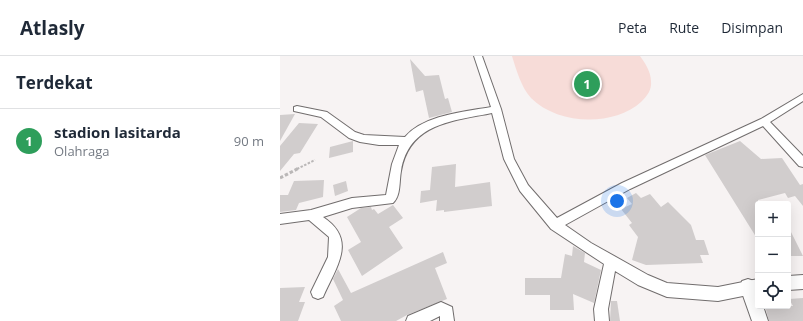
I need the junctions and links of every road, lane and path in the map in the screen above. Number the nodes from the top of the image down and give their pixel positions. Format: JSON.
{"nodes":[{"id":1,"x":478,"y":56,"type":"edge"},
{"id":2,"x":803,"y":98,"type":"edge"},
{"id":3,"x":297,"y":109,"type":"dead end"},
{"id":4,"x":496,"y":109,"type":"junction"},
{"id":5,"x":764,"y":121,"type":"junction"},
{"id":6,"x":407,"y":141,"type":"junction"},
{"id":7,"x":314,"y":160,"type":"dead end"},
{"id":8,"x":803,"y":163,"type":"edge"},
{"id":9,"x":280,"y":178,"type":"edge"},
{"id":10,"x":311,"y":214,"type":"junction"},
{"id":11,"x":280,"y":219,"type":"edge"},
{"id":12,"x":555,"y":225,"type":"junction"},
{"id":13,"x":611,"y":261,"type":"junction"},
{"id":14,"x":803,"y":282,"type":"edge"},
{"id":15,"x":791,"y":283,"type":"edge"},
{"id":16,"x":753,"y":286,"type":"edge"},
{"id":17,"x":318,"y":292,"type":"dead end"},
{"id":18,"x":413,"y":321,"type":"edge"},
{"id":19,"x":447,"y":321,"type":"edge"},
{"id":20,"x":602,"y":321,"type":"edge"},
{"id":21,"x":760,"y":321,"type":"edge"}],
"edges":[{"from":1,"to":4,"type":"street"},
{"from":2,"to":5,"type":"street"},
{"from":3,"to":6,"type":"street"},
{"from":4,"to":6,"type":"street"},
{"from":4,"to":12,"type":"street"},
{"from":5,"to":8,"type":"street"},
{"from":5,"to":12,"type":"street"},
{"from":6,"to":10,"type":"street"},
{"from":7,"to":9,"type":"path"},
{"from":10,"to":11,"type":"street"},
{"from":10,"to":17,"type":"street"},
{"from":12,"to":13,"type":"street"},
{"from":13,"to":16,"type":"street"},
{"from":13,"to":20,"type":"street"},
{"from":14,"to":15,"type":"street"},
{"from":16,"to":21,"type":"street"},
{"from":18,"to":19,"type":"street"}]}
